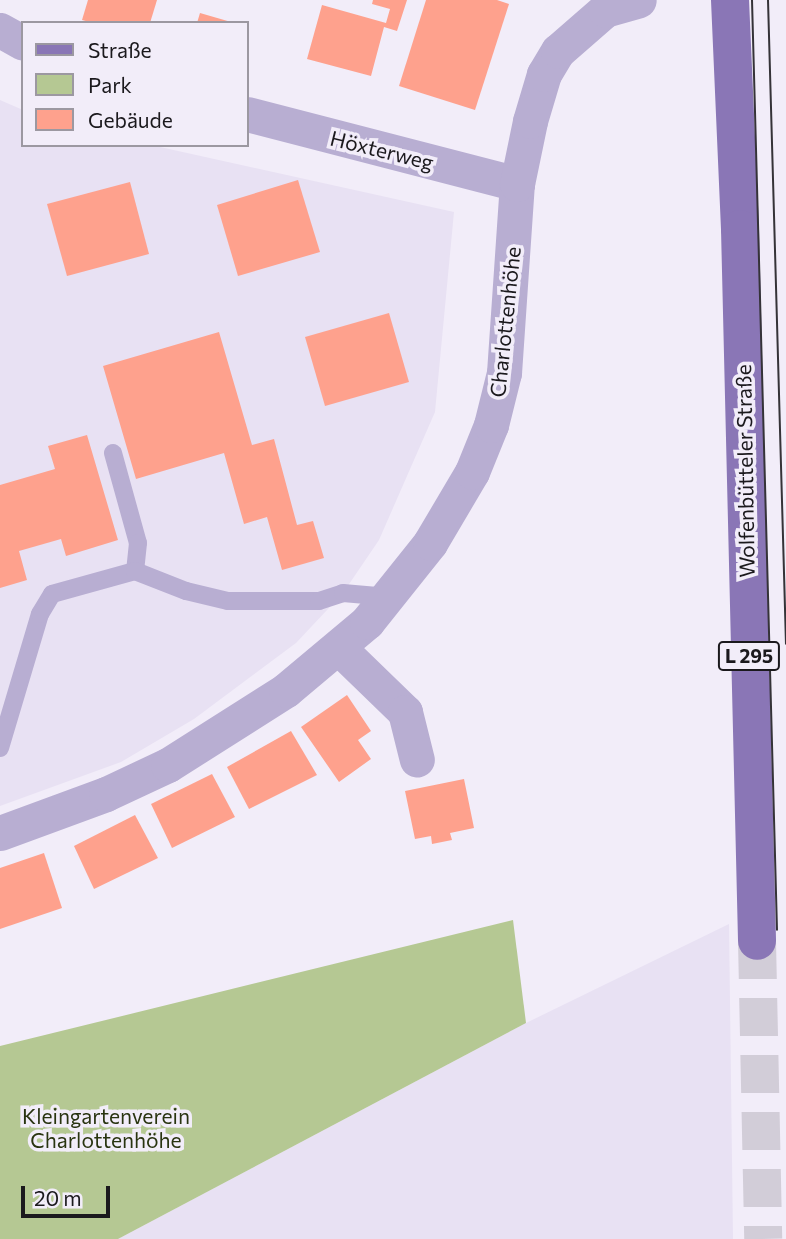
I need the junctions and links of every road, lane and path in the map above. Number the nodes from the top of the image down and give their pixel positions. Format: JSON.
{"nodes":[{"id":1,"x":639,"y":0,"type":"edge"},
{"id":2,"x":730,"y":0,"type":"edge"},
{"id":3,"x":0,"y":30,"type":"edge"},
{"id":4,"x":21,"y":42,"type":"edge"},
{"id":5,"x":248,"y":114,"type":"edge"},
{"id":6,"x":517,"y":184,"type":"junction"},
{"id":7,"x":113,"y":453,"type":"dead end"},
{"id":8,"x":135,"y":571,"type":"junction"},
{"id":9,"x":389,"y":597,"type":"junction"},
{"id":10,"x":339,"y":648,"type":"junction"},
{"id":11,"x":0,"y":748,"type":"edge"},
{"id":12,"x":417,"y":760,"type":"dead end"},
{"id":13,"x":0,"y":833,"type":"edge"},
{"id":14,"x":757,"y":941,"type":"tunnel mouth"}],
"edges":[{"from":1,"to":6,"type":"street","name":"Charlottenhöhe"},
{"from":2,"to":14,"type":"main road","name":"Wolfenbütteler Straße","number":"L 295"},
{"from":3,"to":4,"type":"street"},
{"from":5,"to":6,"type":"street","name":"Höxterweg"},
{"from":6,"to":9,"type":"street","name":"Charlottenhöhe"},
{"from":7,"to":8,"type":"lane"},
{"from":8,"to":9,"type":"lane"},
{"from":8,"to":11,"type":"lane"},
{"from":9,"to":10,"type":"street","name":"Charlottenhöhe"},
{"from":10,"to":12,"type":"street"},
{"from":10,"to":13,"type":"street","name":"Charlottenhöhe"}]}
